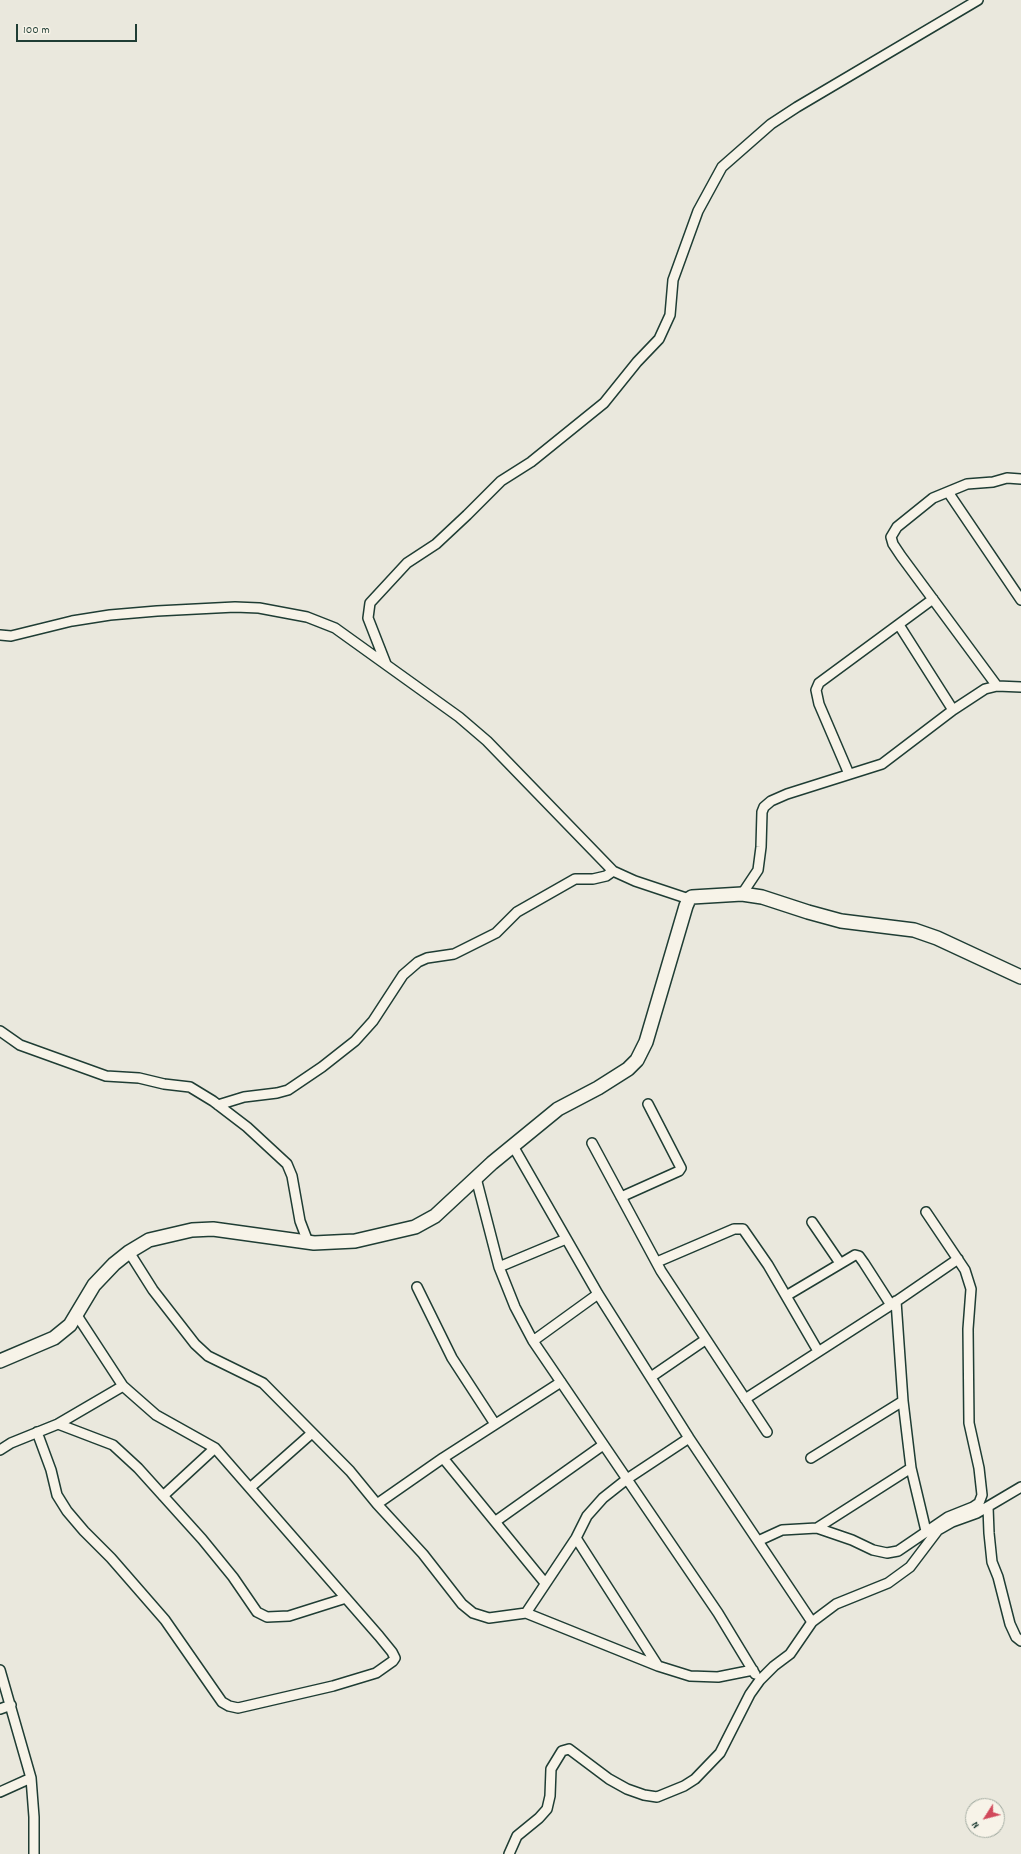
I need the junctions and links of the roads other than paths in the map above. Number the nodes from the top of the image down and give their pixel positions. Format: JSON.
{"nodes":[{"id":1,"x":978,"y":0,"type":"edge"},
{"id":2,"x":1021,"y":479,"type":"edge"},
{"id":3,"x":948,"y":492,"type":"junction"},
{"id":4,"x":933,"y":599,"type":"junction"},
{"id":5,"x":1021,"y":600,"type":"edge"},
{"id":6,"x":899,"y":624,"type":"junction"},
{"id":7,"x":0,"y":636,"type":"edge"},
{"id":8,"x":386,"y":664,"type":"junction"},
{"id":9,"x":997,"y":686,"type":"junction"},
{"id":10,"x":1021,"y":687,"type":"edge"},
{"id":11,"x":953,"y":710,"type":"junction"},
{"id":12,"x":849,"y":774,"type":"junction"},
{"id":13,"x":613,"y":870,"type":"junction"},
{"id":14,"x":742,"y":894,"type":"junction"},
{"id":15,"x":689,"y":899,"type":"junction"},
{"id":16,"x":1021,"y":977,"type":"edge"},
{"id":17,"x":0,"y":1031,"type":"edge"},
{"id":18,"x":648,"y":1104,"type":"dead end"},
{"id":19,"x":218,"y":1106,"type":"junction"},
{"id":20,"x":592,"y":1143,"type":"dead end"},
{"id":21,"x":513,"y":1146,"type":"junction"},
{"id":22,"x":476,"y":1178,"type":"junction"},
{"id":23,"x":621,"y":1197,"type":"junction"},
{"id":24,"x":926,"y":1212,"type":"dead end"},
{"id":25,"x":812,"y":1222,"type":"dead end"},
{"id":26,"x":566,"y":1240,"type":"junction"},
{"id":27,"x":308,"y":1242,"type":"junction"},
{"id":28,"x":129,"y":1252,"type":"junction"},
{"id":29,"x":958,"y":1259,"type":"junction"},
{"id":30,"x":656,"y":1262,"type":"junction"},
{"id":31,"x":840,"y":1263,"type":"junction"},
{"id":32,"x":498,"y":1267,"type":"junction"},
{"id":33,"x":417,"y":1287,"type":"dead end"},
{"id":34,"x":598,"y":1294,"type":"junction"},
{"id":35,"x":786,"y":1296,"type":"junction"},
{"id":36,"x":893,"y":1303,"type":"junction"},
{"id":37,"x":76,"y":1314,"type":"junction"},
{"id":38,"x":705,"y":1340,"type":"junction"},
{"id":39,"x":533,"y":1341,"type":"junction"},
{"id":40,"x":818,"y":1351,"type":"junction"},
{"id":41,"x":0,"y":1361,"type":"edge"},
{"id":42,"x":651,"y":1377,"type":"junction"},
{"id":43,"x":561,"y":1382,"type":"junction"},
{"id":44,"x":124,"y":1386,"type":"junction"},
{"id":45,"x":745,"y":1399,"type":"junction"},
{"id":46,"x":903,"y":1401,"type":"junction"},
{"id":47,"x":58,"y":1424,"type":"junction"},
{"id":48,"x":495,"y":1424,"type":"junction"},
{"id":49,"x":37,"y":1432,"type":"junction"},
{"id":50,"x":767,"y":1432,"type":"dead end"},
{"id":51,"x":312,"y":1433,"type":"junction"},
{"id":52,"x":689,"y":1438,"type":"junction"},
{"id":53,"x":603,"y":1445,"type":"junction"},
{"id":54,"x":215,"y":1448,"type":"junction"},
{"id":55,"x":0,"y":1450,"type":"edge"},
{"id":56,"x":443,"y":1458,"type":"junction"},
{"id":57,"x":811,"y":1458,"type":"dead end"},
{"id":58,"x":911,"y":1468,"type":"junction"},
{"id":59,"x":627,"y":1479,"type":"junction"},
{"id":60,"x":251,"y":1487,"type":"junction"},
{"id":61,"x":1021,"y":1487,"type":"edge"},
{"id":62,"x":163,"y":1496,"type":"junction"},
{"id":63,"x":377,"y":1504,"type":"junction"},
{"id":64,"x":988,"y":1507,"type":"junction"},
{"id":65,"x":496,"y":1521,"type":"junction"},
{"id":66,"x":817,"y":1528,"type":"junction"},
{"id":67,"x":926,"y":1531,"type":"junction"},
{"id":68,"x":576,"y":1538,"type":"junction"},
{"id":69,"x":758,"y":1541,"type":"junction"},
{"id":70,"x":545,"y":1583,"type":"junction"},
{"id":71,"x":346,"y":1598,"type":"junction"},
{"id":72,"x":526,"y":1613,"type":"junction"},
{"id":73,"x":812,"y":1622,"type":"junction"},
{"id":74,"x":1021,"y":1641,"type":"edge"},
{"id":75,"x":658,"y":1666,"type":"junction"},
{"id":76,"x":0,"y":1670,"type":"edge"},
{"id":77,"x":753,"y":1670,"type":"junction"},
{"id":78,"x":760,"y":1680,"type":"junction"},
{"id":79,"x":11,"y":1704,"type":"junction"},
{"id":80,"x":0,"y":1709,"type":"edge"},
{"id":81,"x":31,"y":1778,"type":"junction"},
{"id":82,"x":0,"y":1792,"type":"edge"},
{"id":83,"x":34,"y":1854,"type":"edge"},
{"id":84,"x":509,"y":1854,"type":"edge"}],
"edges":[{"from":1,"to":8,"type":"street"},
{"from":2,"to":3,"type":"street"},
{"from":3,"to":4,"type":"street"},
{"from":3,"to":5,"type":"street"},
{"from":4,"to":6,"type":"street"},
{"from":4,"to":9,"type":"street"},
{"from":6,"to":11,"type":"street"},
{"from":6,"to":12,"type":"street"},
{"from":7,"to":8,"type":"street"},
{"from":8,"to":13,"type":"street"},
{"from":9,"to":10,"type":"street"},
{"from":9,"to":11,"type":"street"},
{"from":11,"to":12,"type":"street"},
{"from":12,"to":14,"type":"street"},
{"from":13,"to":15,"type":"street"},
{"from":13,"to":19,"type":"street"},
{"from":14,"to":15,"type":"street"},
{"from":14,"to":16,"type":"street"},
{"from":15,"to":21,"type":"street"},
{"from":17,"to":19,"type":"street"},
{"from":18,"to":23,"type":"street"},
{"from":19,"to":27,"type":"street"},
{"from":20,"to":23,"type":"street"},
{"from":21,"to":22,"type":"street"},
{"from":21,"to":26,"type":"street"},
{"from":22,"to":27,"type":"street"},
{"from":22,"to":32,"type":"street"},
{"from":23,"to":30,"type":"street"},
{"from":24,"to":29,"type":"street"},
{"from":25,"to":31,"type":"street"},
{"from":26,"to":32,"type":"street"},
{"from":26,"to":34,"type":"street"},
{"from":27,"to":28,"type":"street"},
{"from":28,"to":37,"type":"street"},
{"from":28,"to":51,"type":"street"},
{"from":29,"to":36,"type":"street"},
{"from":29,"to":67,"type":"street"},
{"from":30,"to":35,"type":"street"},
{"from":30,"to":38,"type":"street"},
{"from":31,"to":35,"type":"street"},
{"from":31,"to":36,"type":"street"},
{"from":32,"to":39,"type":"street"},
{"from":33,"to":48,"type":"street"},
{"from":34,"to":39,"type":"street"},
{"from":34,"to":42,"type":"street"},
{"from":35,"to":40,"type":"street"},
{"from":36,"to":40,"type":"street"},
{"from":36,"to":46,"type":"street"},
{"from":37,"to":41,"type":"street"},
{"from":37,"to":44,"type":"street"},
{"from":38,"to":42,"type":"street"},
{"from":38,"to":45,"type":"street"},
{"from":39,"to":43,"type":"street"},
{"from":40,"to":45,"type":"street"},
{"from":42,"to":52,"type":"street"},
{"from":43,"to":48,"type":"street"},
{"from":43,"to":53,"type":"street"},
{"from":44,"to":47,"type":"street"},
{"from":44,"to":54,"type":"street"},
{"from":45,"to":50,"type":"street"},
{"from":46,"to":57,"type":"street"},
{"from":46,"to":58,"type":"street"},
{"from":47,"to":49,"type":"street"},
{"from":47,"to":62,"type":"street"},
{"from":48,"to":56,"type":"street"},
{"from":49,"to":55,"type":"street"},
{"from":49,"to":71,"type":"street"},
{"from":51,"to":60,"type":"street"},
{"from":51,"to":63,"type":"street"},
{"from":52,"to":59,"type":"street"},
{"from":52,"to":69,"type":"street"},
{"from":53,"to":59,"type":"street"},
{"from":53,"to":65,"type":"street"},
{"from":54,"to":60,"type":"street"},
{"from":54,"to":62,"type":"street"},
{"from":56,"to":63,"type":"street"},
{"from":56,"to":65,"type":"street"},
{"from":58,"to":66,"type":"street"},
{"from":58,"to":67,"type":"street"},
{"from":59,"to":68,"type":"street"},
{"from":59,"to":77,"type":"street"},
{"from":60,"to":71,"type":"street"},
{"from":61,"to":64,"type":"street"},
{"from":62,"to":71,"type":"street"},
{"from":63,"to":72,"type":"street"},
{"from":64,"to":73,"type":"street"},
{"from":64,"to":74,"type":"street"},
{"from":65,"to":70,"type":"street"},
{"from":66,"to":67,"type":"street"},
{"from":66,"to":69,"type":"street"},
{"from":68,"to":70,"type":"street"},
{"from":68,"to":75,"type":"street"},
{"from":69,"to":73,"type":"street"},
{"from":70,"to":72,"type":"street"},
{"from":72,"to":75,"type":"street"},
{"from":73,"to":78,"type":"street"},
{"from":75,"to":77,"type":"street"},
{"from":76,"to":79,"type":"street"},
{"from":77,"to":78,"type":"street"},
{"from":78,"to":84,"type":"street"},
{"from":79,"to":80,"type":"street"},
{"from":79,"to":81,"type":"street"},
{"from":81,"to":82,"type":"street"},
{"from":81,"to":83,"type":"street"}]}
